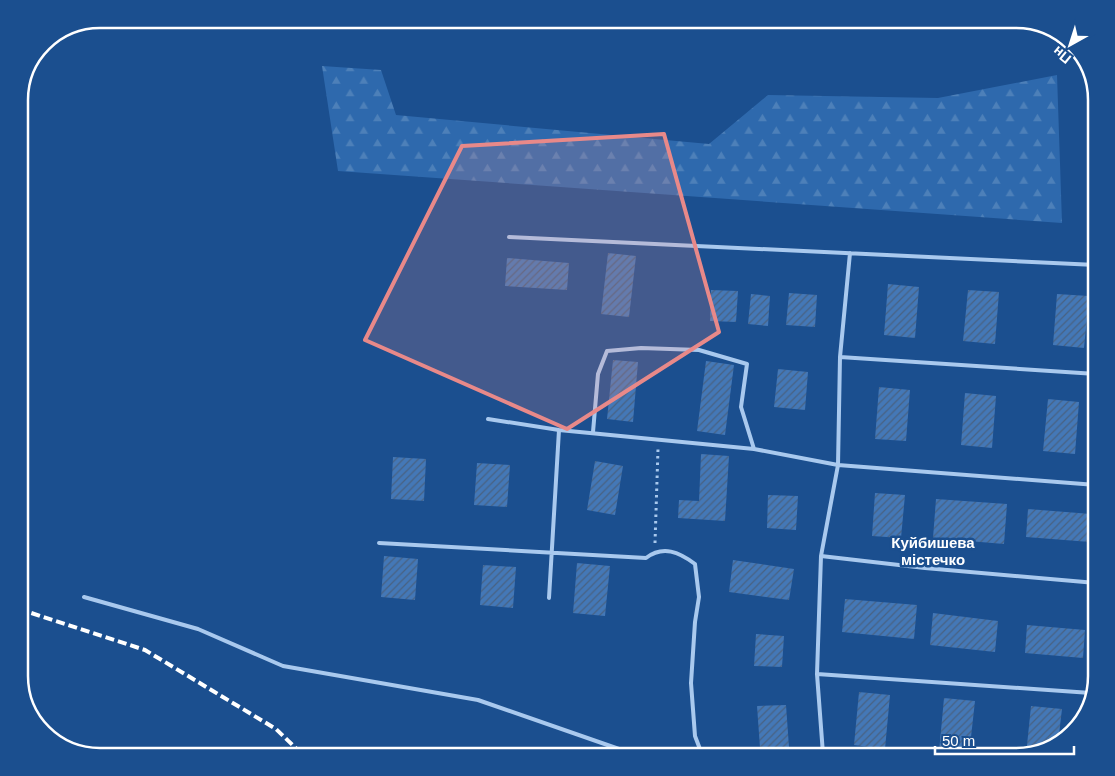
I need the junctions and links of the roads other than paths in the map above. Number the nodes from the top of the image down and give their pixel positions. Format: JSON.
{"nodes":[{"id":1,"x":509,"y":236,"type":"dead end"},
{"id":2,"x":850,"y":253,"type":"junction"},
{"id":3,"x":1088,"y":265,"type":"edge"},
{"id":4,"x":840,"y":358,"type":"junction"},
{"id":5,"x":1088,"y":374,"type":"edge"},
{"id":6,"x":488,"y":419,"type":"dead end"},
{"id":7,"x":559,"y":430,"type":"junction"},
{"id":8,"x":593,"y":432,"type":"junction"},
{"id":9,"x":754,"y":449,"type":"junction"},
{"id":10,"x":838,"y":465,"type":"junction"},
{"id":11,"x":1088,"y":484,"type":"edge"},
{"id":12,"x":379,"y":543,"type":"dead end"},
{"id":13,"x":550,"y":554,"type":"junction"},
{"id":14,"x":821,"y":556,"type":"junction"},
{"id":15,"x":1088,"y":582,"type":"edge"},
{"id":16,"x":84,"y":597,"type":"dead end"},
{"id":17,"x":549,"y":598,"type":"dead end"},
{"id":18,"x":818,"y":674,"type":"junction"},
{"id":19,"x":1086,"y":693,"type":"edge"},
{"id":20,"x":616,"y":748,"type":"edge"},
{"id":21,"x":700,"y":748,"type":"edge"},
{"id":22,"x":823,"y":748,"type":"edge"}],
"edges":[{"from":1,"to":2,"type":"lane"},
{"from":2,"to":3,"type":"lane"},
{"from":2,"to":4,"type":"lane"},
{"from":4,"to":5,"type":"lane"},
{"from":4,"to":10,"type":"lane"},
{"from":6,"to":7,"type":"lane"},
{"from":7,"to":8,"type":"lane"},
{"from":7,"to":13,"type":"lane"},
{"from":8,"to":9,"type":"lane"},
{"from":8,"to":9,"type":"lane"},
{"from":9,"to":10,"type":"lane"},
{"from":10,"to":11,"type":"lane"},
{"from":10,"to":14,"type":"lane"},
{"from":12,"to":13,"type":"lane"},
{"from":13,"to":17,"type":"lane"},
{"from":13,"to":21,"type":"lane"},
{"from":14,"to":15,"type":"lane"},
{"from":14,"to":18,"type":"lane"},
{"from":16,"to":20,"type":"lane"},
{"from":18,"to":19,"type":"lane"},
{"from":18,"to":22,"type":"lane"}]}
